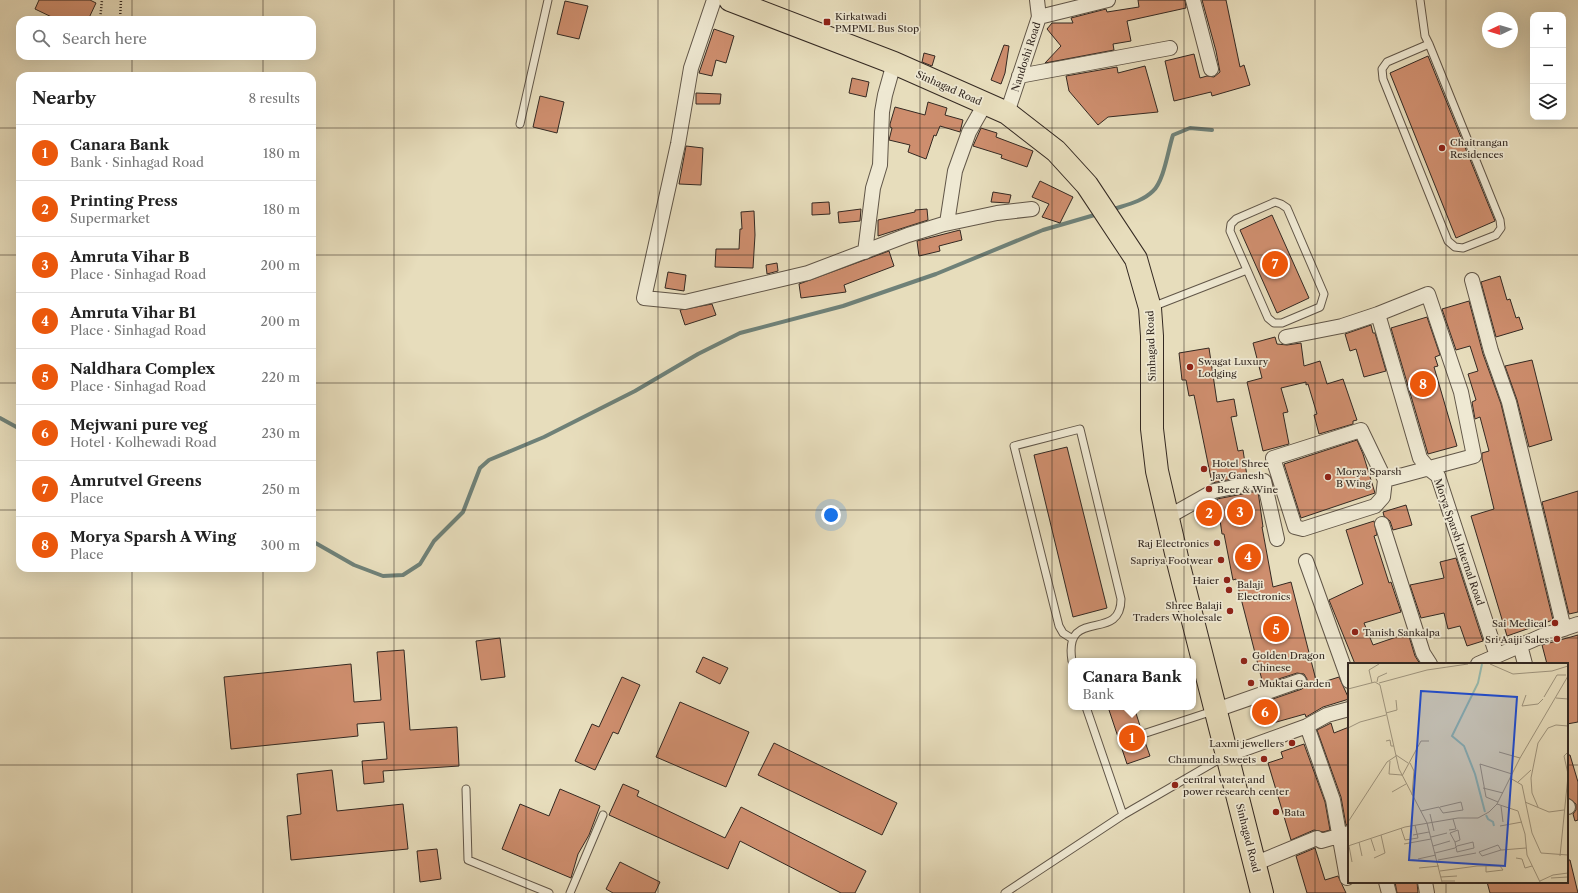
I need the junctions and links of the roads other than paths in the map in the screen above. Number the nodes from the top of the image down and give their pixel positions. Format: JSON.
{"nodes":[{"id":1,"x":548,"y":0,"type":"edge"},
{"id":2,"x":714,"y":0,"type":"edge"},
{"id":3,"x":730,"y":0,"type":"edge"},
{"id":4,"x":1037,"y":0,"type":"edge"},
{"id":5,"x":1108,"y":0,"type":"edge"},
{"id":6,"x":1193,"y":0,"type":"edge"},
{"id":7,"x":1420,"y":0,"type":"edge"},
{"id":8,"x":1039,"y":17,"type":"junction"},
{"id":9,"x":1429,"y":44,"type":"junction"},
{"id":10,"x":1170,"y":48,"type":"dead end"},
{"id":11,"x":894,"y":63,"type":"junction"},
{"id":12,"x":1211,"y":69,"type":"dead end"},
{"id":13,"x":1019,"y":76,"type":"junction"},
{"id":14,"x":985,"y":104,"type":"junction"},
{"id":15,"x":1007,"y":113,"type":"junction"},
{"id":16,"x":520,"y":124,"type":"dead end"},
{"id":17,"x":1032,"y":209,"type":"dead end"},
{"id":18,"x":945,"y":224,"type":"junction"},
{"id":19,"x":865,"y":252,"type":"junction"},
{"id":20,"x":1247,"y":270,"type":"junction"},
{"id":21,"x":1472,"y":280,"type":"dead end"},
{"id":22,"x":1150,"y":308,"type":"junction"},
{"id":23,"x":1378,"y":314,"type":"junction"},
{"id":24,"x":1286,"y":337,"type":"dead end"},
{"id":25,"x":1429,"y":469,"type":"junction"},
{"id":26,"x":1385,"y":480,"type":"junction"},
{"id":27,"x":1168,"y":517,"type":"junction"},
{"id":28,"x":1382,"y":524,"type":"dead end"},
{"id":29,"x":1277,"y":539,"type":"dead end"},
{"id":30,"x":1306,"y":561,"type":"dead end"},
{"id":31,"x":1578,"y":624,"type":"edge"},
{"id":32,"x":1564,"y":628,"type":"junction"},
{"id":33,"x":1071,"y":638,"type":"junction"},
{"id":34,"x":1520,"y":646,"type":"junction"},
{"id":35,"x":1497,"y":656,"type":"junction"},
{"id":36,"x":1072,"y":658,"type":"edge"},
{"id":37,"x":1429,"y":663,"type":"edge"},
{"id":38,"x":1480,"y":663,"type":"edge"},
{"id":39,"x":1526,"y":663,"type":"edge"},
{"id":40,"x":1348,"y":677,"type":"edge"},
{"id":41,"x":1299,"y":681,"type":"dead end"},
{"id":42,"x":1348,"y":709,"type":"edge"},
{"id":43,"x":1087,"y":710,"type":"edge"},
{"id":44,"x":1216,"y":710,"type":"junction"},
{"id":45,"x":1307,"y":726,"type":"junction"},
{"id":46,"x":1143,"y":734,"type":"dead end"},
{"id":47,"x":1227,"y":755,"type":"junction"},
{"id":48,"x":466,"y":789,"type":"dead end"},
{"id":49,"x":603,"y":815,"type":"dead end"},
{"id":50,"x":1123,"y":815,"type":"junction"},
{"id":51,"x":1344,"y":835,"type":"edge"},
{"id":52,"x":1254,"y":864,"type":"junction"},
{"id":53,"x":1347,"y":878,"type":"dead end"},
{"id":54,"x":1386,"y":883,"type":"edge"},
{"id":55,"x":1425,"y":883,"type":"edge"},
{"id":56,"x":549,"y":893,"type":"edge"},
{"id":57,"x":570,"y":893,"type":"edge"},
{"id":58,"x":1004,"y":893,"type":"edge"},
{"id":59,"x":1262,"y":893,"type":"edge"},
{"id":60,"x":1389,"y":893,"type":"edge"},
{"id":61,"x":1427,"y":893,"type":"edge"}],
"edges":[{"from":1,"to":16,"type":"lane"},
{"from":2,"to":19,"type":"street"},
{"from":3,"to":11,"type":"main road","name":"Sinhagad Road"},
{"from":4,"to":8,"type":"street","name":"Nandoshi Road"},
{"from":5,"to":8,"type":"street"},
{"from":6,"to":12,"type":"street"},
{"from":7,"to":9,"type":"lane"},
{"from":8,"to":13,"type":"street","name":"Nandoshi Road"},
{"from":9,"to":9,"type":"lane"},
{"from":10,"to":13,"type":"street"},
{"from":11,"to":14,"type":"main road","name":"Sinhagad Road"},
{"from":11,"to":19,"type":"street"},
{"from":13,"to":15,"type":"street","name":"Nandoshi Road"},
{"from":14,"to":15,"type":"main road","name":"Sinhagad Road"},
{"from":14,"to":18,"type":"street"},
{"from":15,"to":22,"type":"main road","name":"Sinhagad Road"},
{"from":17,"to":18,"type":"street"},
{"from":18,"to":19,"type":"street"},
{"from":20,"to":20,"type":"lane"},
{"from":20,"to":22,"type":"lane"},
{"from":21,"to":32,"type":"street"},
{"from":22,"to":27,"type":"main road","name":"Sinhagad Road"},
{"from":23,"to":24,"type":"street"},
{"from":23,"to":25,"type":"street","name":"Morya Sparsh Internal Road"},
{"from":23,"to":25,"type":"street"},
{"from":25,"to":26,"type":"street"},
{"from":25,"to":35,"type":"street","name":"Morya Sparsh Internal Road"},
{"from":26,"to":26,"type":"street"},
{"from":27,"to":29,"type":"street"},
{"from":27,"to":44,"type":"main road","name":"Sinhagad Road"},
{"from":28,"to":37,"type":"street"},
{"from":30,"to":40,"type":"street"},
{"from":31,"to":32,"type":"street"},
{"from":32,"to":34,"type":"street"},
{"from":33,"to":33,"type":"lane"},
{"from":33,"to":36,"type":"lane"},
{"from":34,"to":35,"type":"street"},
{"from":34,"to":39,"type":"street"},
{"from":35,"to":38,"type":"street"},
{"from":41,"to":44,"type":"street"},
{"from":42,"to":45,"type":"street"},
{"from":43,"to":50,"type":"lane"},
{"from":44,"to":46,"type":"lane"},
{"from":44,"to":47,"type":"main road","name":"Sinhagad Road"},
{"from":45,"to":47,"type":"street"},
{"from":45,"to":51,"type":"street"},
{"from":47,"to":50,"type":"lane"},
{"from":47,"to":52,"type":"main road","name":"Sinhagad Road"},
{"from":48,"to":56,"type":"lane"},
{"from":49,"to":57,"type":"lane"},
{"from":50,"to":58,"type":"lane"},
{"from":51,"to":52,"type":"street"},
{"from":51,"to":53,"type":"street"},
{"from":52,"to":59,"type":"main road","name":"Sinhagad Road"},
{"from":54,"to":60,"type":"street"},
{"from":55,"to":61,"type":"street"}]}
